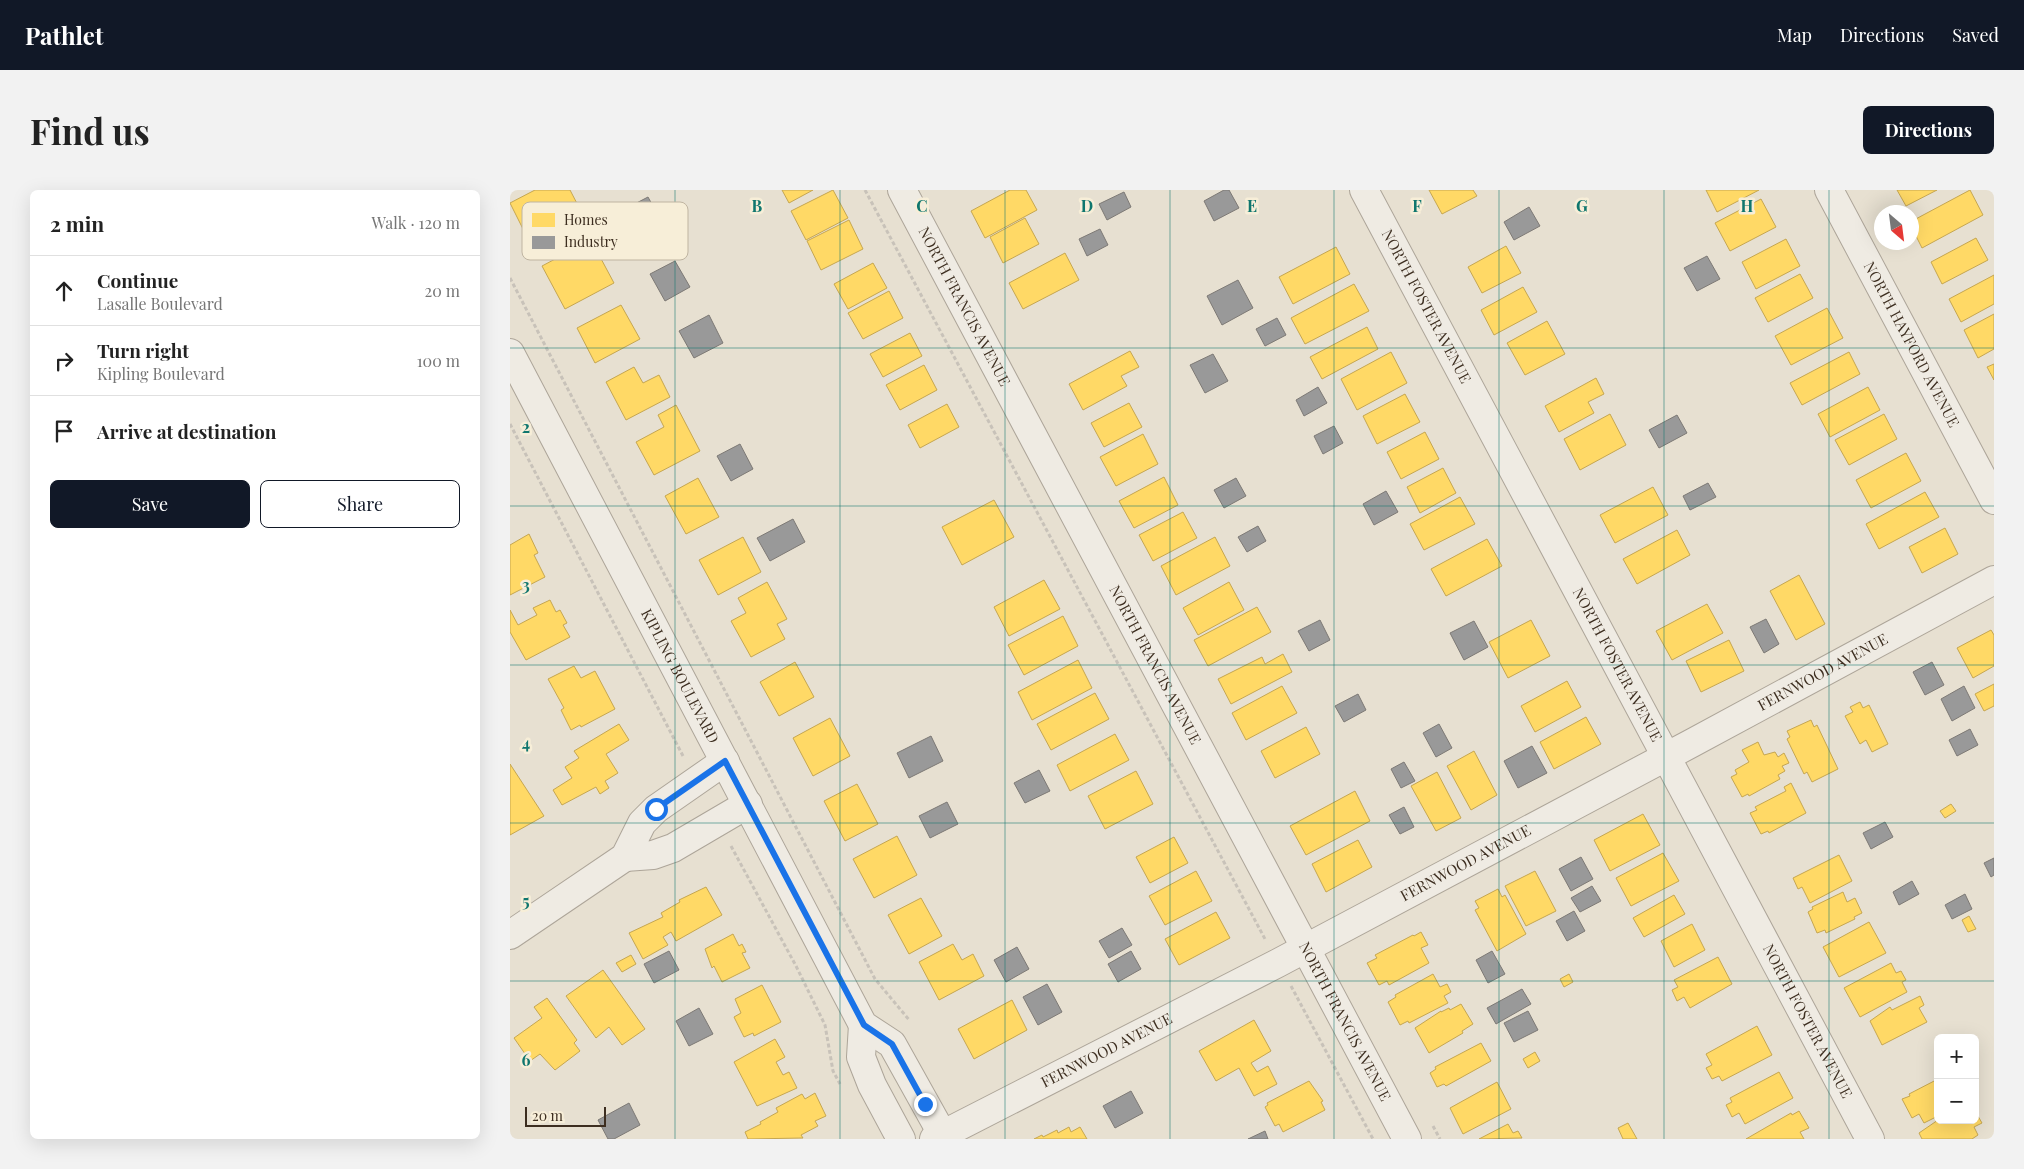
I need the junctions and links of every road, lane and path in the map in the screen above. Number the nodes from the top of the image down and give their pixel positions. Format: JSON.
{"nodes":[{"id":1,"x":865,"y":190,"type":"edge"},
{"id":2,"x":902,"y":190,"type":"edge"},
{"id":3,"x":1364,"y":190,"type":"edge"},
{"id":4,"x":1829,"y":190,"type":"edge"},
{"id":5,"x":510,"y":278,"type":"edge"},
{"id":6,"x":510,"y":353,"type":"edge"},
{"id":7,"x":1994,"y":500,"type":"edge"},
{"id":8,"x":1994,"y":580,"type":"edge"},
{"id":9,"x":1667,"y":756,"type":"junction"},
{"id":10,"x":725,"y":761,"type":"junction"},
{"id":11,"x":748,"y":804,"type":"junction"},
{"id":12,"x":625,"y":857,"type":"junction"},
{"id":13,"x":510,"y":935,"type":"edge"},
{"id":14,"x":1306,"y":948,"type":"junction"},
{"id":15,"x":1278,"y":963,"type":"junction"},
{"id":16,"x":911,"y":1022,"type":"dead end"},
{"id":17,"x":864,"y":1025,"type":"junction"},
{"id":18,"x":940,"y":1137,"type":"edge"},
{"id":19,"x":901,"y":1139,"type":"edge"},
{"id":20,"x":1373,"y":1139,"type":"edge"},
{"id":21,"x":1407,"y":1139,"type":"edge"},
{"id":22,"x":1870,"y":1139,"type":"edge"}],
"edges":[{"from":1,"to":15,"type":"path"},
{"from":2,"to":14,"type":"street","name":"NORTH FRANCIS AVENUE"},
{"from":3,"to":9,"type":"street","name":"NORTH FOSTER AVENUE"},
{"from":4,"to":7,"type":"street","name":"NORTH HAYFORD AVENUE"},
{"from":5,"to":16,"type":"path"},
{"from":6,"to":10,"type":"street","name":"KIPLING BOULEVARD"},
{"from":8,"to":9,"type":"street","name":"FERNWOOD AVENUE"},
{"from":9,"to":14,"type":"street","name":"FERNWOOD AVENUE"},
{"from":9,"to":22,"type":"street","name":"NORTH FOSTER AVENUE"},
{"from":10,"to":11,"type":"street","name":"KIPLING BOULEVARD"},
{"from":10,"to":12,"type":"street"},
{"from":11,"to":12,"type":"street"},
{"from":11,"to":17,"type":"street","name":"KIPLING BOULEVARD"},
{"from":12,"to":13,"type":"street"},
{"from":14,"to":15,"type":"street","name":"FERNWOOD AVENUE"},
{"from":14,"to":21,"type":"street","name":"NORTH FRANCIS AVENUE"},
{"from":15,"to":18,"type":"street","name":"FERNWOOD AVENUE"},
{"from":15,"to":20,"type":"path"},
{"from":17,"to":18,"type":"street","name":"KIPLING BOULEVARD"},
{"from":17,"to":19,"type":"street"}]}
